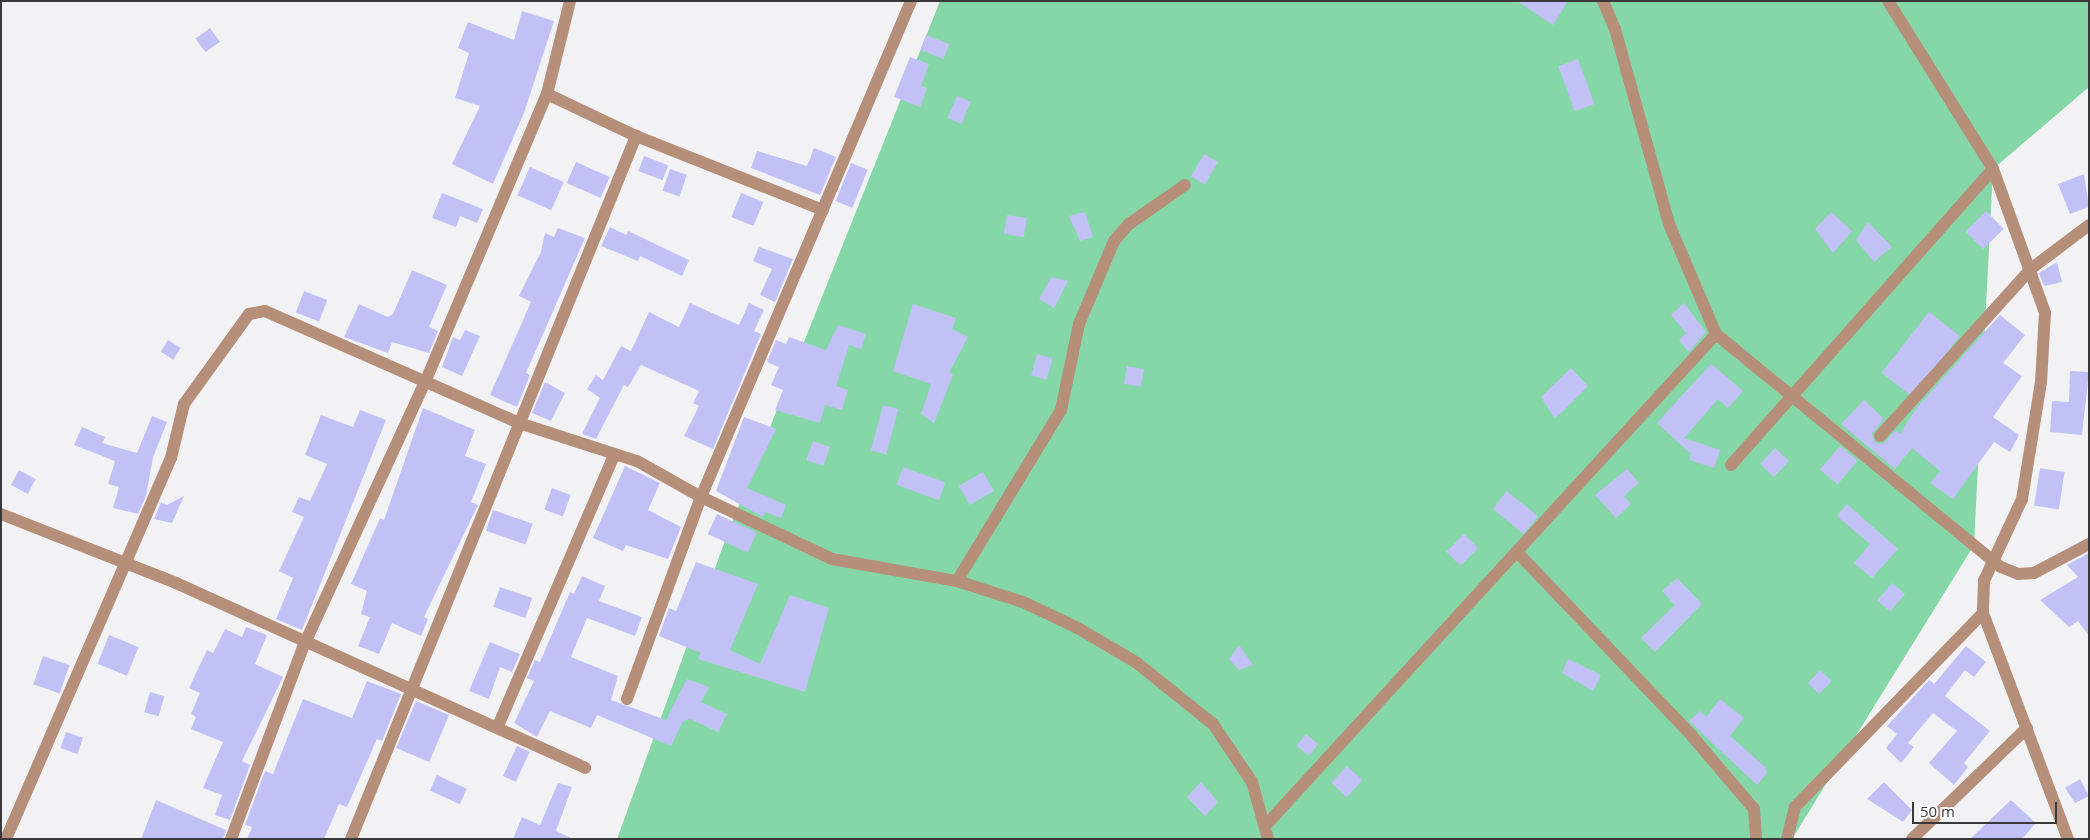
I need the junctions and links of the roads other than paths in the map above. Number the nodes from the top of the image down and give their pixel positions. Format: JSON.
{"nodes":[{"id":1,"x":570,"y":1,"type":"edge"},
{"id":2,"x":912,"y":1,"type":"edge"},
{"id":3,"x":1603,"y":1,"type":"edge"},
{"id":4,"x":1888,"y":1,"type":"edge"},
{"id":5,"x":547,"y":94,"type":"junction"},
{"id":6,"x":636,"y":136,"type":"junction"},
{"id":7,"x":1993,"y":169,"type":"junction"},
{"id":8,"x":1186,"y":185,"type":"dead end"},
{"id":9,"x":823,"y":210,"type":"junction"},
{"id":10,"x":2089,"y":225,"type":"edge"},
{"id":11,"x":2032,"y":268,"type":"junction"},
{"id":12,"x":1716,"y":334,"type":"junction"},
{"id":13,"x":426,"y":380,"type":"junction"},
{"id":14,"x":1792,"y":398,"type":"junction"},
{"id":15,"x":519,"y":423,"type":"junction"},
{"id":16,"x":1880,"y":436,"type":"dead end"},
{"id":17,"x":614,"y":454,"type":"junction"},
{"id":18,"x":1732,"y":465,"type":"dead end"},
{"id":19,"x":701,"y":497,"type":"junction"},
{"id":20,"x":1,"y":514,"type":"edge"},
{"id":21,"x":2089,"y":544,"type":"edge"},
{"id":22,"x":1517,"y":552,"type":"junction"},
{"id":23,"x":1994,"y":560,"type":"junction"},
{"id":24,"x":124,"y":566,"type":"junction"},
{"id":25,"x":957,"y":581,"type":"junction"},
{"id":26,"x":1983,"y":614,"type":"junction"},
{"id":27,"x":304,"y":645,"type":"junction"},
{"id":28,"x":411,"y":689,"type":"junction"},
{"id":29,"x":627,"y":699,"type":"dead end"},
{"id":30,"x":498,"y":726,"type":"junction"},
{"id":31,"x":2027,"y":728,"type":"junction"},
{"id":32,"x":585,"y":768,"type":"dead end"},
{"id":33,"x":1266,"y":825,"type":"junction"},
{"id":34,"x":6,"y":839,"type":"edge"},
{"id":35,"x":231,"y":839,"type":"edge"},
{"id":36,"x":350,"y":839,"type":"edge"},
{"id":37,"x":1268,"y":839,"type":"edge"},
{"id":38,"x":1756,"y":839,"type":"edge"},
{"id":39,"x":1787,"y":839,"type":"edge"},
{"id":40,"x":1912,"y":839,"type":"edge"},
{"id":41,"x":2068,"y":839,"type":"edge"}],
"edges":[{"from":1,"to":5,"type":"street"},
{"from":2,"to":9,"type":"street"},
{"from":3,"to":12,"type":"street"},
{"from":4,"to":7,"type":"street"},
{"from":5,"to":6,"type":"street"},
{"from":5,"to":13,"type":"street"},
{"from":6,"to":9,"type":"street"},
{"from":6,"to":15,"type":"street"},
{"from":7,"to":11,"type":"street"},
{"from":7,"to":14,"type":"street"},
{"from":8,"to":25,"type":"street"},
{"from":9,"to":19,"type":"street"},
{"from":10,"to":11,"type":"street"},
{"from":11,"to":16,"type":"street"},
{"from":11,"to":23,"type":"street"},
{"from":12,"to":14,"type":"street"},
{"from":12,"to":22,"type":"street"},
{"from":13,"to":15,"type":"street"},
{"from":13,"to":24,"type":"street"},
{"from":13,"to":27,"type":"street"},
{"from":14,"to":18,"type":"street"},
{"from":14,"to":23,"type":"street"},
{"from":15,"to":17,"type":"street"},
{"from":15,"to":28,"type":"street"},
{"from":17,"to":19,"type":"street"},
{"from":17,"to":30,"type":"street"},
{"from":19,"to":25,"type":"street"},
{"from":19,"to":29,"type":"street"},
{"from":20,"to":24,"type":"street"},
{"from":21,"to":23,"type":"street"},
{"from":22,"to":33,"type":"street"},
{"from":22,"to":38,"type":"street"},
{"from":23,"to":26,"type":"street"},
{"from":24,"to":27,"type":"street"},
{"from":24,"to":34,"type":"street"},
{"from":25,"to":33,"type":"street"},
{"from":26,"to":31,"type":"street"},
{"from":26,"to":39,"type":"street"},
{"from":27,"to":28,"type":"street"},
{"from":27,"to":35,"type":"street"},
{"from":28,"to":30,"type":"street"},
{"from":28,"to":36,"type":"street"},
{"from":30,"to":32,"type":"street"},
{"from":31,"to":40,"type":"street"},
{"from":31,"to":41,"type":"street"},
{"from":33,"to":37,"type":"street"}]}
